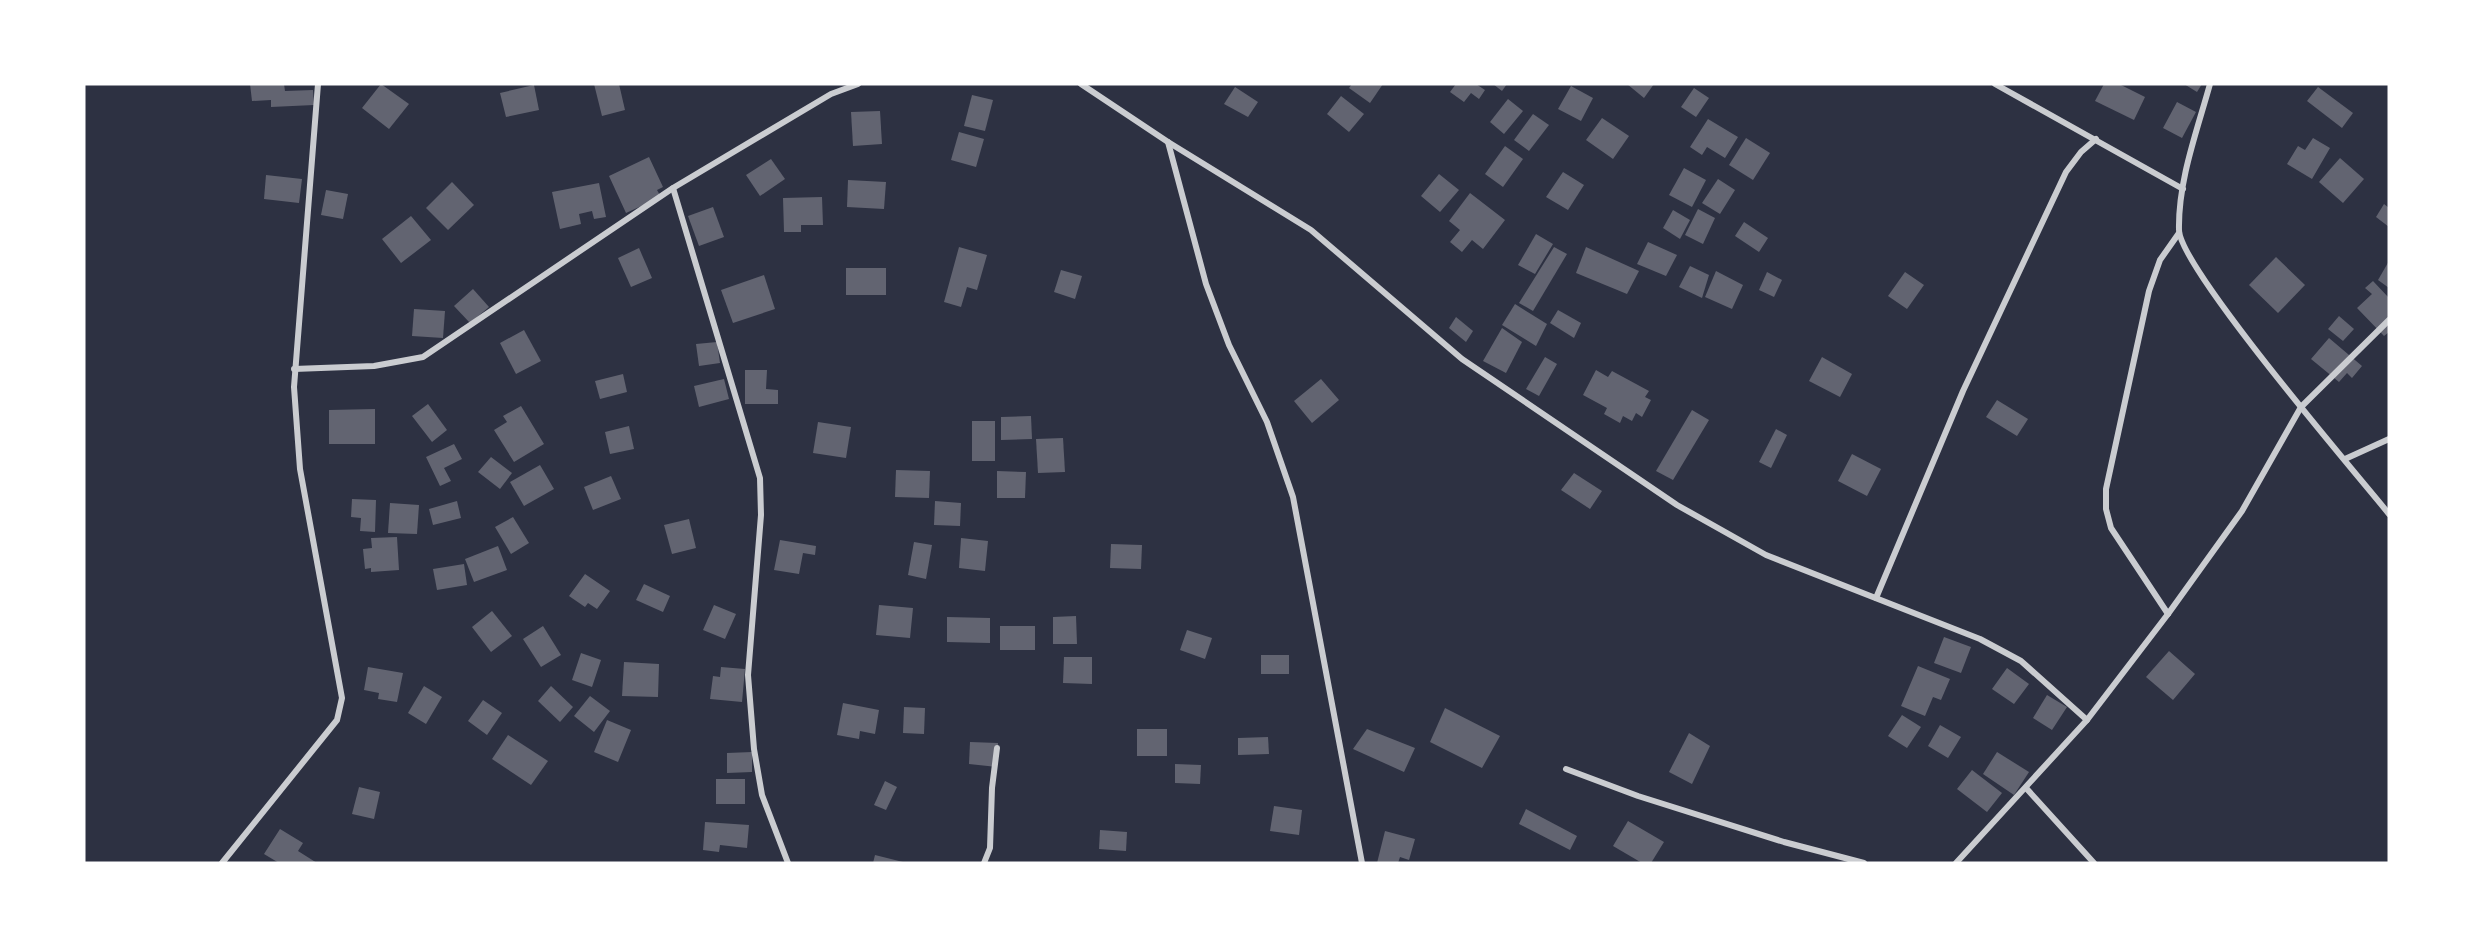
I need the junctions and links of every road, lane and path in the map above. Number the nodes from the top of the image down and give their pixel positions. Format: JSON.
{"nodes":[{"id":1,"x":318,"y":84,"type":"edge"},
{"id":2,"x":858,"y":84,"type":"edge"},
{"id":3,"x":1082,"y":84,"type":"edge"},
{"id":4,"x":1995,"y":84,"type":"edge"},
{"id":5,"x":2210,"y":84,"type":"edge"},
{"id":6,"x":2096,"y":139,"type":"junction"},
{"id":7,"x":1168,"y":142,"type":"junction"},
{"id":8,"x":673,"y":188,"type":"junction"},
{"id":9,"x":2183,"y":189,"type":"junction"},
{"id":10,"x":2179,"y":233,"type":"junction"},
{"id":11,"x":2389,"y":320,"type":"edge"},
{"id":12,"x":294,"y":369,"type":"junction"},
{"id":13,"x":2301,"y":407,"type":"junction"},
{"id":14,"x":2389,"y":439,"type":"edge"},
{"id":15,"x":2345,"y":459,"type":"junction"},
{"id":16,"x":2389,"y":514,"type":"edge"},
{"id":17,"x":1876,"y":598,"type":"junction"},
{"id":18,"x":2168,"y":614,"type":"junction"},
{"id":19,"x":2087,"y":720,"type":"junction"},
{"id":20,"x":997,"y":748,"type":"dead end"},
{"id":21,"x":1566,"y":769,"type":"dead end"},
{"id":22,"x":2026,"y":788,"type":"junction"},
{"id":23,"x":222,"y":863,"type":"edge"},
{"id":24,"x":788,"y":863,"type":"edge"},
{"id":25,"x":984,"y":863,"type":"edge"},
{"id":26,"x":1362,"y":863,"type":"edge"},
{"id":27,"x":1864,"y":863,"type":"edge"},
{"id":28,"x":1954,"y":863,"type":"edge"},
{"id":29,"x":2094,"y":863,"type":"edge"}],
"edges":[{"from":1,"to":12,"type":"street"},
{"from":2,"to":8,"type":"street"},
{"from":3,"to":7,"type":"street"},
{"from":4,"to":6,"type":"street"},
{"from":5,"to":9,"type":"street"},
{"from":6,"to":9,"type":"street"},
{"from":6,"to":17,"type":"street"},
{"from":7,"to":17,"type":"street"},
{"from":7,"to":26,"type":"street"},
{"from":8,"to":12,"type":"street"},
{"from":8,"to":24,"type":"street"},
{"from":9,"to":10,"type":"street"},
{"from":10,"to":13,"type":"street"},
{"from":10,"to":18,"type":"street"},
{"from":11,"to":13,"type":"street"},
{"from":12,"to":23,"type":"street"},
{"from":13,"to":15,"type":"street"},
{"from":13,"to":18,"type":"street"},
{"from":14,"to":15,"type":"street"},
{"from":15,"to":16,"type":"street"},
{"from":17,"to":19,"type":"street"},
{"from":18,"to":19,"type":"street"},
{"from":19,"to":22,"type":"street"},
{"from":20,"to":25,"type":"street"},
{"from":21,"to":27,"type":"street"},
{"from":22,"to":28,"type":"street"},
{"from":22,"to":29,"type":"street"}]}
